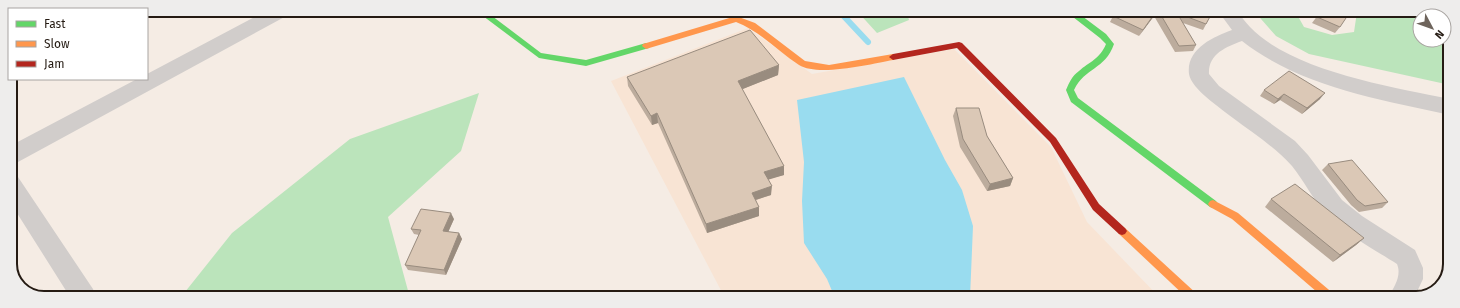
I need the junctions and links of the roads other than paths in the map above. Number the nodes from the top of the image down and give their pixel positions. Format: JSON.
{"nodes":[{"id":1,"x":270,"y":17,"type":"edge"},
{"id":2,"x":488,"y":17,"type":"edge"},
{"id":3,"x":1077,"y":17,"type":"edge"},
{"id":4,"x":1232,"y":17,"type":"edge"},
{"id":5,"x":1245,"y":33,"type":"junction"},
{"id":6,"x":1443,"y":105,"type":"edge"},
{"id":7,"x":17,"y":152,"type":"edge"},
{"id":8,"x":17,"y":194,"type":"edge"},
{"id":9,"x":80,"y":291,"type":"edge"},
{"id":10,"x":1186,"y":291,"type":"edge"},
{"id":11,"x":1323,"y":291,"type":"edge"},
{"id":12,"x":1405,"y":291,"type":"edge"}],
"edges":[{"from":1,"to":7,"type":"street"},
{"from":2,"to":10,"type":"street"},
{"from":3,"to":11,"type":"street"},
{"from":4,"to":5,"type":"street"},
{"from":5,"to":6,"type":"street"},
{"from":5,"to":12,"type":"street"},
{"from":8,"to":9,"type":"street"}]}
